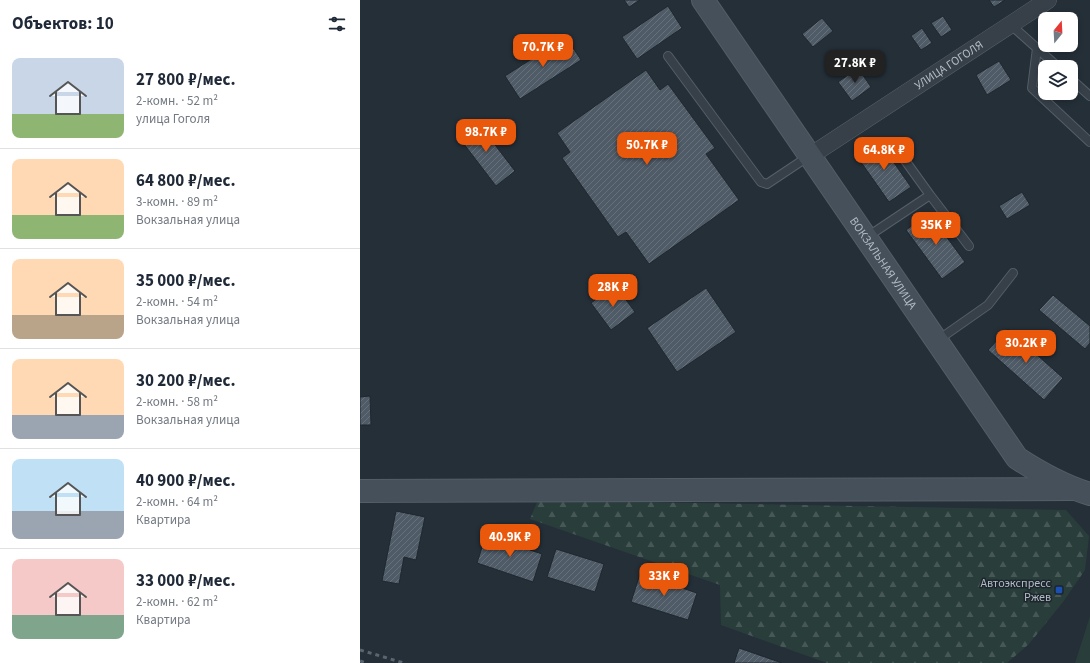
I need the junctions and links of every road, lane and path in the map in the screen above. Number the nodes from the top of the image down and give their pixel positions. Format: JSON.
{"nodes":[{"id":1,"x":703,"y":0,"type":"edge"},
{"id":2,"x":1048,"y":0,"type":"edge"},
{"id":3,"x":1011,"y":24,"type":"junction"},
{"id":4,"x":1037,"y":48,"type":"junction"},
{"id":5,"x":668,"y":56,"type":"dead end"},
{"id":6,"x":1050,"y":60,"type":"edge"},
{"id":7,"x":1078,"y":85,"type":"edge"},
{"id":8,"x":1090,"y":96,"type":"edge"},
{"id":9,"x":1090,"y":142,"type":"edge"},
{"id":10,"x":899,"y":152,"type":"dead end"},
{"id":11,"x":810,"y":156,"type":"junction"},
{"id":12,"x":930,"y":195,"type":"junction"},
{"id":13,"x":866,"y":238,"type":"junction"},
{"id":14,"x":969,"y":246,"type":"dead end"},
{"id":15,"x":1013,"y":273,"type":"dead end"},
{"id":16,"x":937,"y":341,"type":"junction"},
{"id":17,"x":360,"y":491,"type":"edge"},
{"id":18,"x":1082,"y":492,"type":"edge"}],
"edges":[{"from":1,"to":11,"type":"street","name":"ВОКЗАЛЬНАЯ УЛИЦА"},
{"from":2,"to":3,"type":"street","name":"УЛИЦА ГОГОЛЯ"},
{"from":3,"to":4,"type":"lane"},
{"from":3,"to":11,"type":"street","name":"УЛИЦА ГОГОЛЯ"},
{"from":4,"to":6,"type":"lane"},
{"from":4,"to":9,"type":"lane"},
{"from":5,"to":11,"type":"lane"},
{"from":7,"to":8,"type":"lane"},
{"from":10,"to":12,"type":"lane"},
{"from":11,"to":13,"type":"street","name":"ВОКЗАЛЬНАЯ УЛИЦА"},
{"from":12,"to":13,"type":"lane"},
{"from":12,"to":14,"type":"lane"},
{"from":13,"to":16,"type":"street","name":"ВОКЗАЛЬНАЯ УЛИЦА"},
{"from":15,"to":16,"type":"lane"},
{"from":16,"to":18,"type":"street","name":"ВОКЗАЛЬНАЯ УЛИЦА"},
{"from":17,"to":18,"type":"street"}]}
